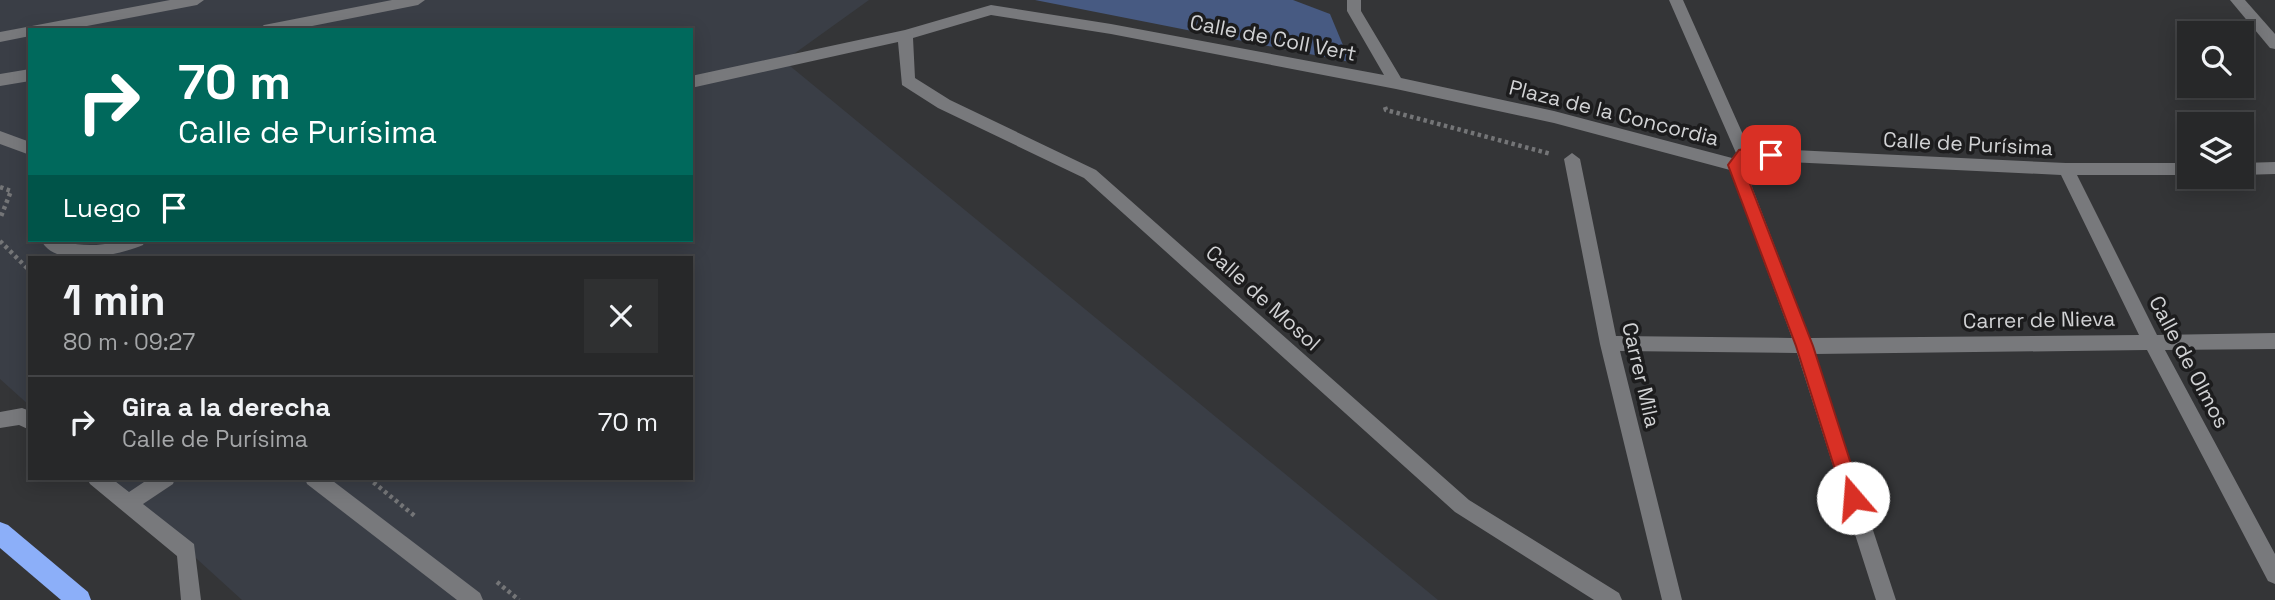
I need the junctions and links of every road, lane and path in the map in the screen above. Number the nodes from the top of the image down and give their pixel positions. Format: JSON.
{"nodes":[{"id":1,"x":197,"y":0,"type":"edge"},
{"id":2,"x":340,"y":0,"type":"edge"},
{"id":3,"x":418,"y":0,"type":"edge"},
{"id":4,"x":1354,"y":0,"type":"edge"},
{"id":5,"x":1676,"y":0,"type":"edge"},
{"id":6,"x":2236,"y":0,"type":"edge"},
{"id":7,"x":307,"y":25,"type":"edge"},
{"id":8,"x":48,"y":28,"type":"edge"},
{"id":9,"x":281,"y":28,"type":"edge"},
{"id":10,"x":28,"y":31,"type":"edge"},
{"id":11,"x":905,"y":35,"type":"junction"},
{"id":12,"x":0,"y":37,"type":"edge"},
{"id":13,"x":2275,"y":44,"type":"edge"},
{"id":14,"x":28,"y":75,"type":"edge"},
{"id":15,"x":0,"y":80,"type":"edge"},
{"id":16,"x":693,"y":82,"type":"edge"},
{"id":17,"x":1396,"y":83,"type":"junction"},
{"id":18,"x":0,"y":137,"type":"edge"},
{"id":19,"x":28,"y":148,"type":"edge"},
{"id":20,"x":1572,"y":159,"type":"dead end"},
{"id":21,"x":1740,"y":160,"type":"junction"},
{"id":22,"x":2066,"y":169,"type":"junction"},
{"id":23,"x":2177,"y":169,"type":"edge"},
{"id":24,"x":2254,"y":169,"type":"edge"},
{"id":25,"x":2275,"y":169,"type":"edge"},
{"id":26,"x":0,"y":187,"type":"edge"},
{"id":27,"x":0,"y":219,"type":"edge"},
{"id":28,"x":0,"y":241,"type":"edge"},
{"id":29,"x":52,"y":242,"type":"edge"},
{"id":30,"x":133,"y":247,"type":"edge"},
{"id":31,"x":28,"y":269,"type":"edge"},
{"id":32,"x":2151,"y":341,"type":"junction"},
{"id":33,"x":2275,"y":341,"type":"edge"},
{"id":34,"x":1609,"y":344,"type":"junction"},
{"id":35,"x":1804,"y":346,"type":"junction"},
{"id":36,"x":28,"y":420,"type":"edge"},
{"id":37,"x":0,"y":421,"type":"edge"},
{"id":38,"x":99,"y":480,"type":"edge"},
{"id":39,"x":163,"y":480,"type":"edge"},
{"id":40,"x":317,"y":480,"type":"edge"},
{"id":41,"x":128,"y":503,"type":"junction"},
{"id":42,"x":0,"y":533,"type":"edge"},
{"id":43,"x":2275,"y":574,"type":"edge"},
{"id":44,"x":79,"y":600,"type":"edge"},
{"id":45,"x":191,"y":600,"type":"edge"},
{"id":46,"x":473,"y":600,"type":"edge"},
{"id":47,"x":1612,"y":600,"type":"edge"},
{"id":48,"x":1672,"y":600,"type":"edge"},
{"id":49,"x":1886,"y":600,"type":"edge"}],
"edges":[{"from":1,"to":8,"type":"street"},
{"from":2,"to":7,"type":"street"},
{"from":3,"to":7,"type":"street"},
{"from":4,"to":17,"type":"street"},
{"from":5,"to":21,"type":"street","name":"Plaza de la Concordia"},
{"from":6,"to":13,"type":"street"},
{"from":7,"to":9,"type":"street"},
{"from":10,"to":12,"type":"street"},
{"from":11,"to":16,"type":"street","name":"Calle de Coll Vert"},
{"from":11,"to":17,"type":"street","name":"Calle de Coll Vert"},
{"from":11,"to":47,"type":"street","name":"Calle de Mosol"},
{"from":14,"to":15,"type":"street"},
{"from":17,"to":21,"type":"street","name":"Plaza de la Concordia"},
{"from":18,"to":19,"type":"street"},
{"from":20,"to":34,"type":"street","name":"Carrer Mila"},
{"from":21,"to":22,"type":"street","name":"Calle de Purísima"},
{"from":21,"to":35,"type":"street"},
{"from":22,"to":23,"type":"street","name":"Calle de Purísima"},
{"from":22,"to":32,"type":"street","name":"Calle de Olmos"},
{"from":24,"to":25,"type":"street"},
{"from":26,"to":27,"type":"path"},
{"from":28,"to":31,"type":"path"},
{"from":29,"to":30,"type":"street"},
{"from":32,"to":33,"type":"street","name":"Carrer de Nieva"},
{"from":32,"to":35,"type":"street","name":"Carrer de Nieva"},
{"from":32,"to":43,"type":"street","name":"Calle de Olmos"},
{"from":34,"to":35,"type":"street","name":"Carrer de Nieva"},
{"from":34,"to":48,"type":"street","name":"Carrer Mila"},
{"from":35,"to":49,"type":"street"},
{"from":36,"to":37,"type":"street"},
{"from":38,"to":41,"type":"street"},
{"from":39,"to":41,"type":"street"},
{"from":40,"to":46,"type":"street"},
{"from":41,"to":45,"type":"street"},
{"from":42,"to":44,"type":"highway"}]}
